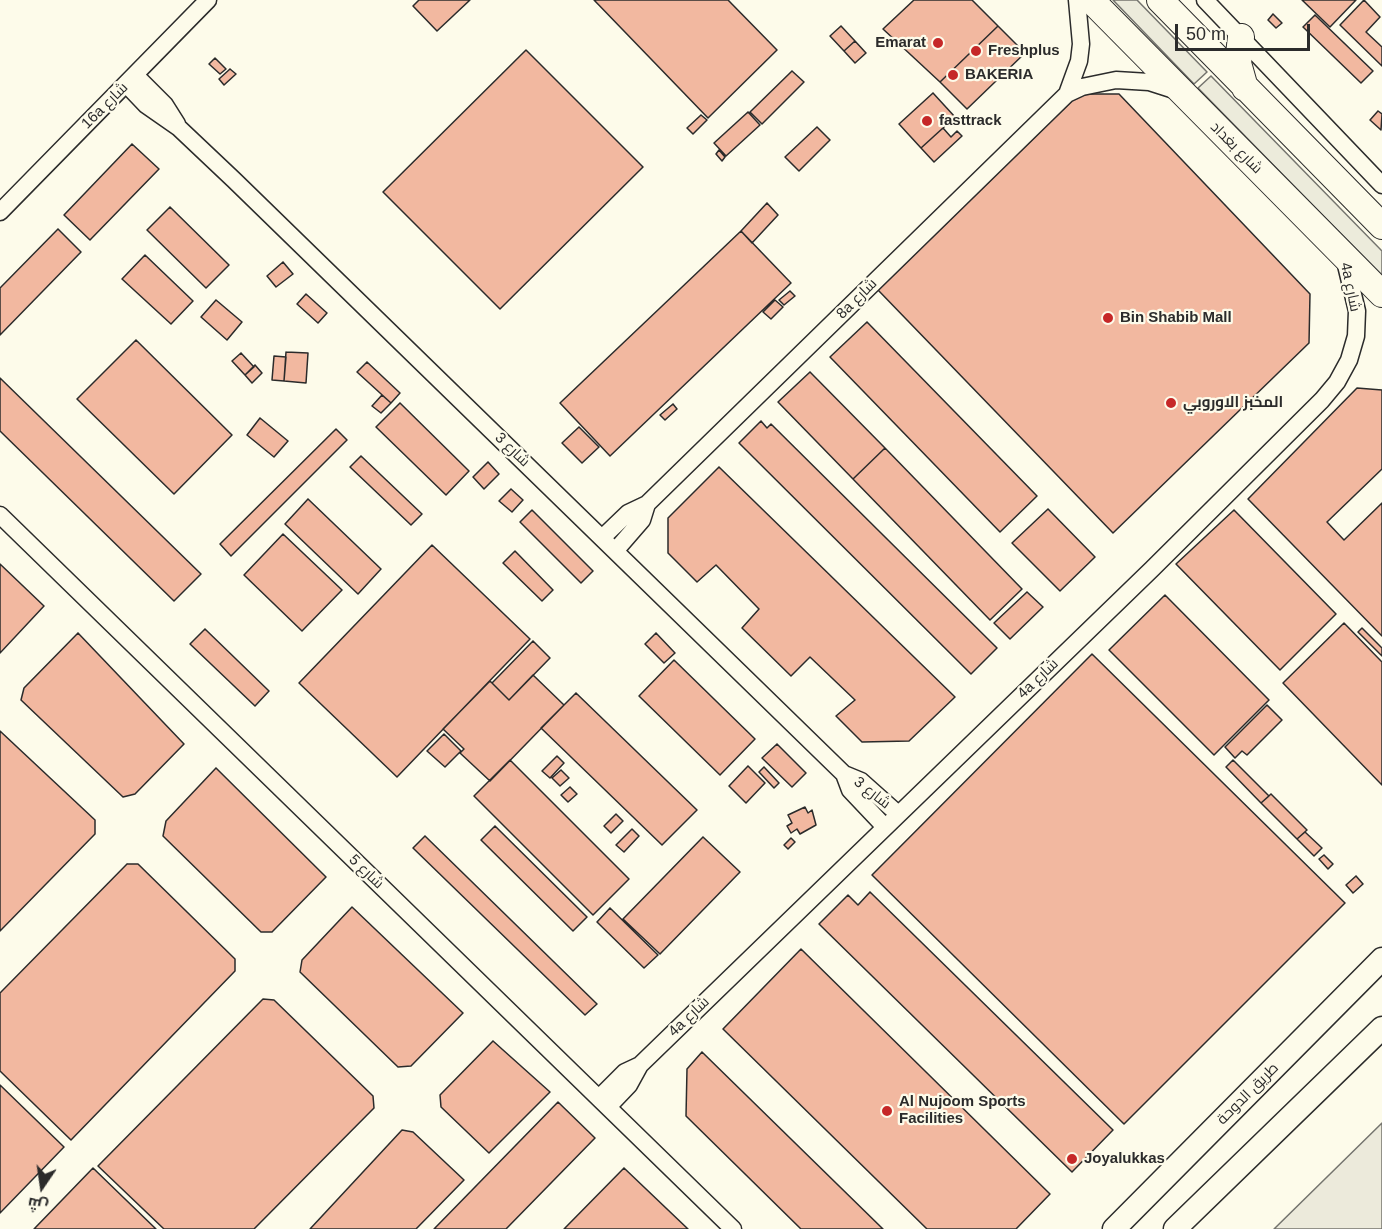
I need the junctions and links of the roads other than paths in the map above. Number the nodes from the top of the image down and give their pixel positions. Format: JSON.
{"nodes":[{"id":1,"x":208,"y":0,"type":"edge"},
{"id":2,"x":1077,"y":0,"type":"edge"},
{"id":3,"x":1091,"y":0,"type":"edge"},
{"id":4,"x":1160,"y":0,"type":"edge"},
{"id":5,"x":1205,"y":0,"type":"edge"},
{"id":6,"x":1241,"y":37,"type":"junction"},
{"id":7,"x":131,"y":80,"type":"junction"},
{"id":8,"x":1246,"y":88,"type":"junction"},
{"id":9,"x":1181,"y":92,"type":"junction"},
{"id":10,"x":1067,"y":94,"type":"junction"},
{"id":11,"x":1382,"y":185,"type":"edge"},
{"id":12,"x":0,"y":212,"type":"edge"},
{"id":13,"x":1382,"y":226,"type":"edge"},
{"id":14,"x":1343,"y":254,"type":"junction"},
{"id":15,"x":1382,"y":294,"type":"edge"},
{"id":16,"x":647,"y":504,"type":"junction"},
{"id":17,"x":0,"y":515,"type":"edge"},
{"id":18,"x":603,"y":537,"type":"junction"},
{"id":19,"x":616,"y":550,"type":"junction"},
{"id":20,"x":844,"y":774,"type":"junction"},
{"id":21,"x":898,"y":814,"type":"junction"},
{"id":22,"x":885,"y":827,"type":"junction"},
{"id":23,"x":1382,"y":959,"type":"edge"},
{"id":24,"x":1382,"y":1028,"type":"edge"},
{"id":25,"x":604,"y":1102,"type":"junction"},
{"id":26,"x":733,"y":1229,"type":"edge"},
{"id":27,"x":1114,"y":1229,"type":"edge"},
{"id":28,"x":1174,"y":1229,"type":"edge"}],
"edges":[{"from":1,"to":7,"type":"street","name":"16a شارع"},
{"from":2,"to":10,"type":"street","name":"8a شارع"},
{"from":3,"to":9,"type":"main road","name":"شارع بغداد"},
{"from":4,"to":8,"type":"main road"},
{"from":5,"to":6,"type":"street"},
{"from":6,"to":8,"type":"main road"},
{"from":6,"to":11,"type":"street"},
{"from":7,"to":12,"type":"street","name":"16a شارع"},
{"from":7,"to":18,"type":"street","name":"شارع 3"},
{"from":8,"to":13,"type":"main road"},
{"from":9,"to":10,"type":"street","name":"8a شارع"},
{"from":9,"to":14,"type":"main road","name":"شارع بغداد"},
{"from":10,"to":16,"type":"street","name":"8a شارع"},
{"from":14,"to":15,"type":"main road","name":"شارع بغداد"},
{"from":14,"to":21,"type":"street","name":"4a شارع"},
{"from":16,"to":18,"type":"street","name":"8a شارع"},
{"from":16,"to":19,"type":"street","name":"8a شارع"},
{"from":17,"to":25,"type":"street","name":"شارع 5"},
{"from":18,"to":19,"type":"street","name":"شارع 3"},
{"from":19,"to":20,"type":"street","name":"شارع 3"},
{"from":20,"to":21,"type":"street","name":"شارع 3"},
{"from":20,"to":22,"type":"street","name":"شارع 3"},
{"from":21,"to":22,"type":"street","name":"4a شارع"},
{"from":22,"to":25,"type":"street","name":"4a شارع"},
{"from":23,"to":27,"type":"main road","name":"طريق الدوحة"},
{"from":24,"to":28,"type":"main road"},
{"from":25,"to":26,"type":"street","name":"شارع 5"}]}
